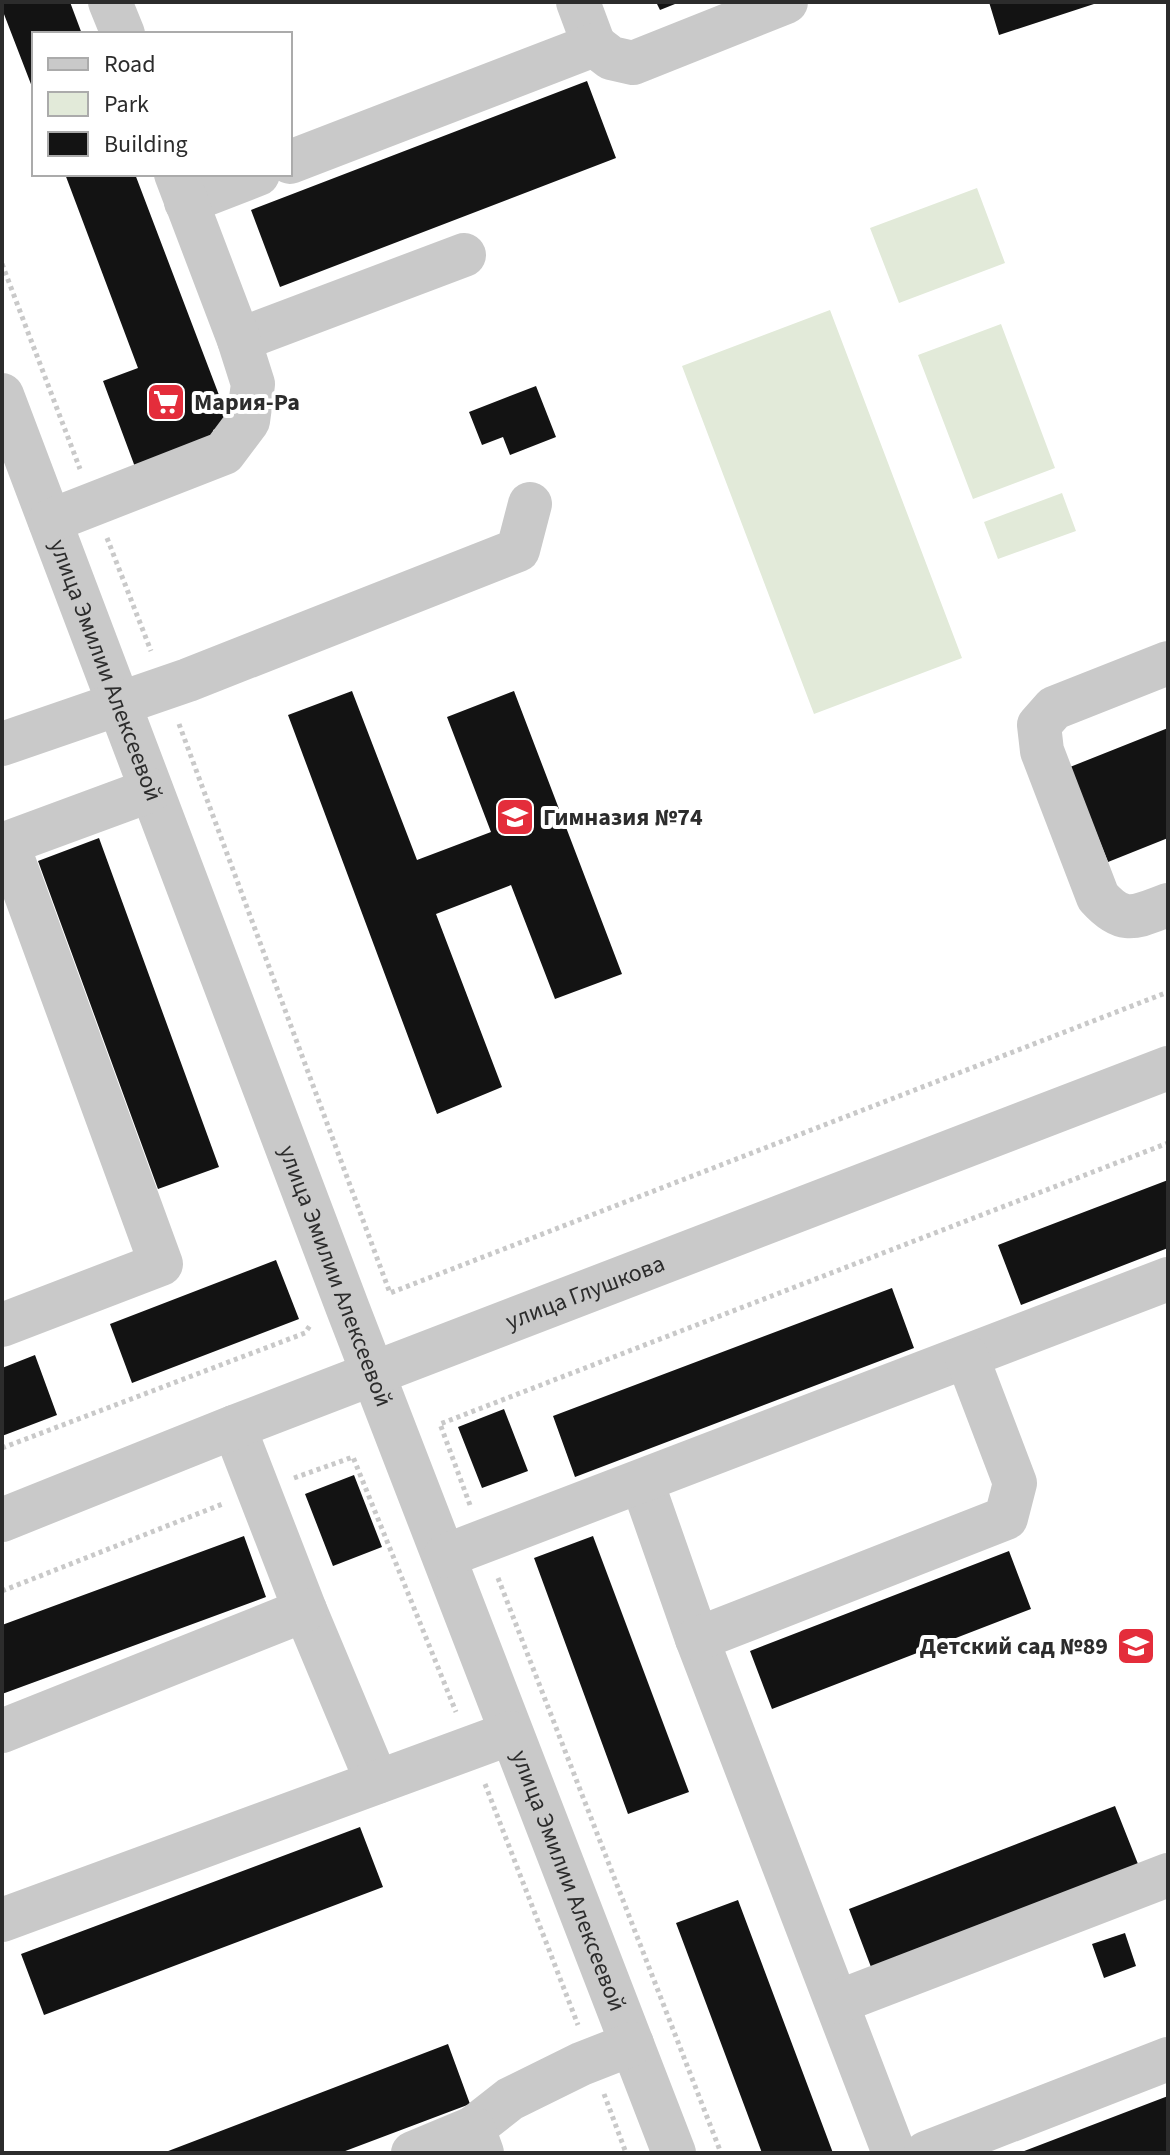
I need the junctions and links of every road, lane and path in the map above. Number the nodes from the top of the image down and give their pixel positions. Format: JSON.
{"nodes":[{"id":1,"x":110,"y":2,"type":"edge"},
{"id":2,"x":578,"y":2,"type":"edge"},
{"id":3,"x":786,"y":2,"type":"edge"},
{"id":4,"x":122,"y":32,"type":"edge"},
{"id":5,"x":594,"y":45,"type":"junction"},
{"id":6,"x":292,"y":161,"type":"edge"},
{"id":7,"x":247,"y":176,"type":"edge"},
{"id":8,"x":181,"y":188,"type":"edge"},
{"id":9,"x":464,"y":255,"type":"dead end"},
{"id":10,"x":2,"y":264,"type":"edge"},
{"id":11,"x":239,"y":340,"type":"junction"},
{"id":12,"x":2,"y":395,"type":"edge"},
{"id":13,"x":93,"y":504,"type":"junction"},
{"id":14,"x":530,"y":504,"type":"dead end"},
{"id":15,"x":50,"y":521,"type":"junction"},
{"id":16,"x":1168,"y":663,"type":"edge"},
{"id":17,"x":166,"y":689,"type":"junction"},
{"id":18,"x":120,"y":705,"type":"junction"},
{"id":19,"x":10,"y":730,"type":"edge"},
{"id":20,"x":151,"y":790,"type":"junction"},
{"id":21,"x":1168,"y":905,"type":"edge"},
{"id":22,"x":1168,"y":992,"type":"edge"},
{"id":23,"x":1168,"y":1068,"type":"edge"},
{"id":24,"x":1168,"y":1143,"type":"edge"},
{"id":25,"x":1168,"y":1279,"type":"edge"},
{"id":26,"x":312,"y":1322,"type":"dead end"},
{"id":27,"x":2,"y":1325,"type":"edge"},
{"id":28,"x":967,"y":1357,"type":"junction"},
{"id":29,"x":373,"y":1374,"type":"junction"},
{"id":30,"x":234,"y":1427,"type":"junction"},
{"id":31,"x":2,"y":1448,"type":"edge"},
{"id":32,"x":642,"y":1482,"type":"junction"},
{"id":33,"x":259,"y":1490,"type":"junction"},
{"id":34,"x":2,"y":1520,"type":"edge"},
{"id":35,"x":464,"y":1548,"type":"junction"},
{"id":36,"x":2,"y":1591,"type":"edge"},
{"id":37,"x":305,"y":1610,"type":"junction"},
{"id":38,"x":697,"y":1639,"type":"junction"},
{"id":39,"x":2,"y":1731,"type":"edge"},
{"id":40,"x":511,"y":1733,"type":"junction"},
{"id":41,"x":471,"y":1748,"type":"junction"},
{"id":42,"x":377,"y":1782,"type":"junction"},
{"id":43,"x":1168,"y":1875,"type":"edge"},
{"id":44,"x":2,"y":1920,"type":"edge"},
{"id":45,"x":838,"y":2002,"type":"junction"},
{"id":46,"x":632,"y":2044,"type":"junction"},
{"id":47,"x":1168,"y":2059,"type":"edge"},
{"id":48,"x":592,"y":2060,"type":"junction"},
{"id":49,"x":477,"y":2140,"type":"edge"},
{"id":50,"x":413,"y":2153,"type":"edge"},
{"id":51,"x":626,"y":2153,"type":"edge"},
{"id":52,"x":674,"y":2153,"type":"edge"},
{"id":53,"x":721,"y":2153,"type":"edge"},
{"id":54,"x":894,"y":2153,"type":"edge"},
{"id":55,"x":926,"y":2153,"type":"edge"}],
"edges":[{"from":1,"to":4,"type":"street"},
{"from":2,"to":5,"type":"street"},
{"from":3,"to":5,"type":"street"},
{"from":5,"to":6,"type":"street"},
{"from":7,"to":8,"type":"street"},
{"from":8,"to":11,"type":"street"},
{"from":9,"to":11,"type":"street"},
{"from":10,"to":13,"type":"path"},
{"from":11,"to":13,"type":"street"},
{"from":12,"to":15,"type":"street","name":"улица Эмилии Алексеевой"},
{"from":13,"to":15,"type":"street"},
{"from":13,"to":17,"type":"path"},
{"from":14,"to":17,"type":"street"},
{"from":15,"to":18,"type":"street","name":"улица Эмилии Алексеевой"},
{"from":16,"to":21,"type":"street"},
{"from":17,"to":18,"type":"street"},
{"from":17,"to":22,"type":"path"},
{"from":18,"to":19,"type":"street"},
{"from":18,"to":20,"type":"street","name":"улица Эмилии Алексеевой"},
{"from":20,"to":27,"type":"street"},
{"from":20,"to":29,"type":"street","name":"улица Эмилии Алексеевой"},
{"from":23,"to":29,"type":"street","name":"улица Глушкова"},
{"from":24,"to":35,"type":"path"},
{"from":25,"to":28,"type":"street"},
{"from":26,"to":31,"type":"path"},
{"from":28,"to":32,"type":"street"},
{"from":28,"to":38,"type":"street"},
{"from":29,"to":30,"type":"street","name":"улица Глушкова"},
{"from":29,"to":35,"type":"street","name":"улица Эмилии Алексеевой"},
{"from":30,"to":33,"type":"street"},
{"from":30,"to":34,"type":"street","name":"улица Глушкова"},
{"from":32,"to":35,"type":"street"},
{"from":32,"to":38,"type":"street"},
{"from":33,"to":36,"type":"path"},
{"from":33,"to":37,"type":"street"},
{"from":33,"to":41,"type":"path"},
{"from":35,"to":40,"type":"street","name":"улица Эмилии Алексеевой"},
{"from":35,"to":53,"type":"path"},
{"from":37,"to":39,"type":"street"},
{"from":37,"to":42,"type":"street"},
{"from":38,"to":45,"type":"street"},
{"from":40,"to":41,"type":"street"},
{"from":40,"to":46,"type":"street","name":"улица Эмилии Алексеевой"},
{"from":41,"to":42,"type":"street"},
{"from":41,"to":48,"type":"path"},
{"from":42,"to":44,"type":"street"},
{"from":43,"to":45,"type":"street"},
{"from":45,"to":54,"type":"street"},
{"from":46,"to":48,"type":"street"},
{"from":46,"to":52,"type":"street","name":"улица Эмилии Алексеевой"},
{"from":47,"to":55,"type":"street"},
{"from":48,"to":49,"type":"street"},
{"from":48,"to":51,"type":"path"},
{"from":49,"to":50,"type":"street"}]}
